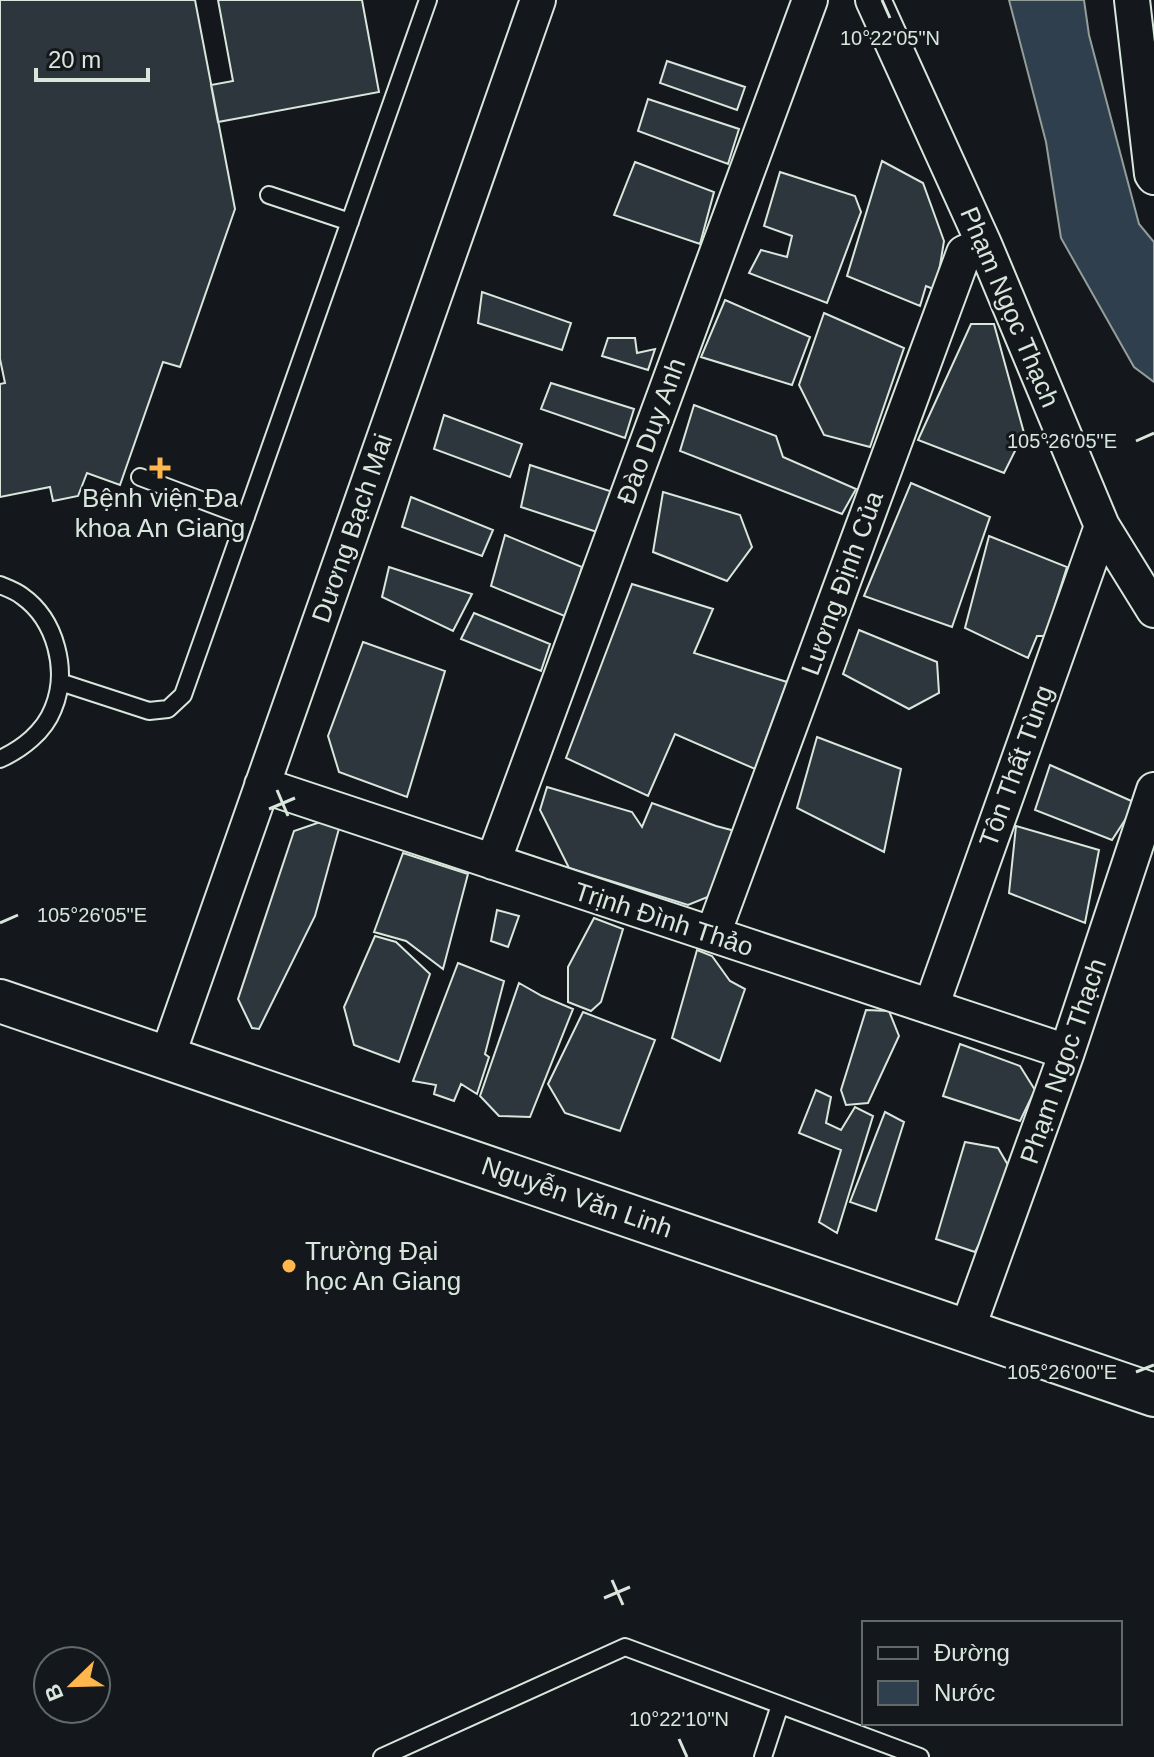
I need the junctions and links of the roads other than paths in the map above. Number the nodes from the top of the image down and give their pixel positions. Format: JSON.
{"nodes":[{"id":1,"x":428,"y":0,"type":"edge"},
{"id":2,"x":538,"y":0,"type":"edge"},
{"id":3,"x":810,"y":0,"type":"edge"},
{"id":4,"x":873,"y":0,"type":"edge"},
{"id":5,"x":1132,"y":0,"type":"edge"},
{"id":6,"x":1154,"y":177,"type":"edge"},
{"id":7,"x":269,"y":195,"type":"dead end"},
{"id":8,"x":350,"y":222,"type":"junction"},
{"id":9,"x":984,"y":244,"type":"junction"},
{"id":10,"x":140,"y":477,"type":"dead end"},
{"id":11,"x":246,"y":517,"type":"junction"},
{"id":12,"x":1102,"y":526,"type":"junction"},
{"id":13,"x":0,"y":585,"type":"edge"},
{"id":14,"x":1154,"y":610,"type":"edge"},
{"id":15,"x":60,"y":682,"type":"junction"},
{"id":16,"x":0,"y":759,"type":"edge"},
{"id":17,"x":262,"y":785,"type":"junction"},
{"id":18,"x":1154,"y":790,"type":"edge"},
{"id":19,"x":493,"y":862,"type":"junction"},
{"id":20,"x":713,"y":934,"type":"junction"},
{"id":21,"x":0,"y":1001,"type":"edge"},
{"id":22,"x":931,"y":1007,"type":"junction"},
{"id":23,"x":1067,"y":1052,"type":"junction"},
{"id":24,"x":167,"y":1057,"type":"junction"},
{"id":25,"x":967,"y":1330,"type":"junction"},
{"id":26,"x":1154,"y":1395,"type":"edge"},
{"id":27,"x":780,"y":1705,"type":"junction"},
{"id":28,"x":382,"y":1757,"type":"edge"},
{"id":29,"x":763,"y":1757,"type":"edge"},
{"id":30,"x":920,"y":1757,"type":"edge"}],
"edges":[{"from":1,"to":8,"type":"lane"},
{"from":2,"to":17,"type":"street","name":"Dương Bạch Mai"},
{"from":3,"to":19,"type":"street","name":"Đào Duy Anh"},
{"from":4,"to":9,"type":"street","name":"Phạm Ngọc Thạch"},
{"from":5,"to":6,"type":"street"},
{"from":7,"to":8,"type":"lane"},
{"from":8,"to":11,"type":"lane"},
{"from":9,"to":12,"type":"street","name":"Phạm Ngọc Thạch"},
{"from":9,"to":20,"type":"street","name":"Lương Định Của"},
{"from":10,"to":11,"type":"lane"},
{"from":11,"to":15,"type":"lane"},
{"from":12,"to":14,"type":"street","name":"Phạm Ngọc Thạch"},
{"from":12,"to":22,"type":"street","name":"Tôn Thất Tùng"},
{"from":13,"to":15,"type":"lane"},
{"from":15,"to":16,"type":"lane"},
{"from":17,"to":19,"type":"street","name":"Trịnh Đình Thảo"},
{"from":17,"to":24,"type":"street","name":"Dương Bạch Mai"},
{"from":18,"to":23,"type":"street","name":"Phạm Ngọc Thạch"},
{"from":19,"to":20,"type":"street","name":"Trịnh Đình Thảo"},
{"from":20,"to":22,"type":"street","name":"Trịnh Đình Thảo"},
{"from":21,"to":24,"type":"street","name":"Nguyễn Văn Linh"},
{"from":22,"to":23,"type":"street","name":"Trịnh Đình Thảo"},
{"from":23,"to":25,"type":"street","name":"Phạm Ngọc Thạch"},
{"from":24,"to":25,"type":"street","name":"Nguyễn Văn Linh"},
{"from":25,"to":26,"type":"street","name":"Nguyễn Văn Linh"},
{"from":27,"to":28,"type":"lane"},
{"from":27,"to":29,"type":"lane"},
{"from":27,"to":30,"type":"lane"}]}
